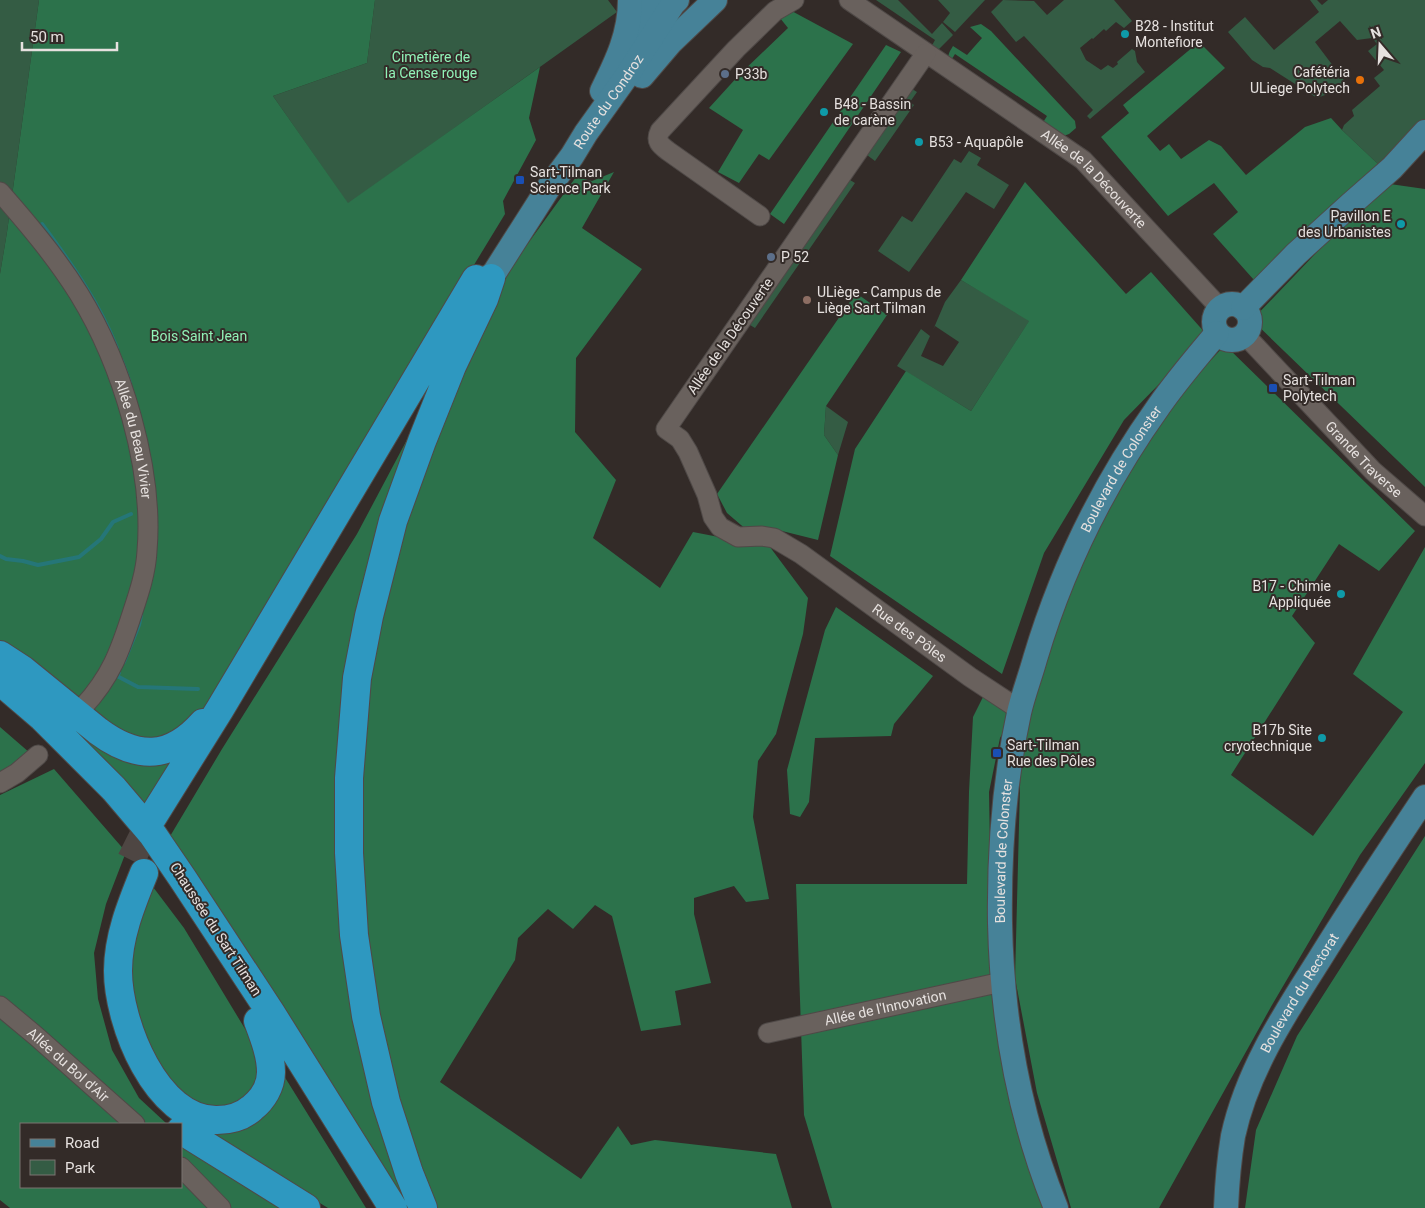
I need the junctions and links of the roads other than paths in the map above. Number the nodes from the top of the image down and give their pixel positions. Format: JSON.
{"nodes":[{"id":1,"x":630,"y":0,"type":"edge"},
{"id":2,"x":651,"y":0,"type":"edge"},
{"id":3,"x":677,"y":0,"type":"edge"},
{"id":4,"x":715,"y":0,"type":"edge"},
{"id":5,"x":794,"y":0,"type":"edge"},
{"id":6,"x":849,"y":0,"type":"edge"},
{"id":7,"x":926,"y":53,"type":"junction"},
{"id":8,"x":598,"y":99,"type":"junction"},
{"id":9,"x":1425,"y":132,"type":"edge"},
{"id":10,"x":572,"y":156,"type":"junction"},
{"id":11,"x":0,"y":192,"type":"edge"},
{"id":12,"x":760,"y":216,"type":"dead end"},
{"id":13,"x":487,"y":272,"type":"junction"},
{"id":14,"x":1232,"y":308,"type":"junction"},
{"id":15,"x":1218,"y":333,"type":"junction"},
{"id":16,"x":1245,"y":335,"type":"junction"},
{"id":17,"x":1425,"y":516,"type":"edge"},
{"id":18,"x":801,"y":554,"type":"joint"},
{"id":19,"x":0,"y":655,"type":"edge"},
{"id":20,"x":0,"y":681,"type":"edge"},
{"id":21,"x":232,"y":690,"type":"junction"},
{"id":22,"x":0,"y":698,"type":"edge"},
{"id":23,"x":83,"y":707,"type":"dead end"},
{"id":24,"x":1020,"y":710,"type":"junction"},
{"id":25,"x":38,"y":755,"type":"dead end"},
{"id":26,"x":0,"y":782,"type":"edge"},
{"id":27,"x":1425,"y":798,"type":"edge"},
{"id":28,"x":1002,"y":982,"type":"junction"},
{"id":29,"x":0,"y":1006,"type":"edge"},
{"id":30,"x":258,"y":1021,"type":"junction"},
{"id":31,"x":768,"y":1033,"type":"dead end"},
{"id":32,"x":134,"y":1123,"type":"edge"},
{"id":33,"x":173,"y":1123,"type":"edge"},
{"id":34,"x":182,"y":1131,"type":"edge"},
{"id":35,"x":182,"y":1168,"type":"edge"},
{"id":36,"x":221,"y":1208,"type":"edge"},
{"id":37,"x":306,"y":1208,"type":"edge"},
{"id":38,"x":377,"y":1208,"type":"edge"},
{"id":39,"x":393,"y":1208,"type":"edge"},
{"id":40,"x":423,"y":1208,"type":"edge"},
{"id":41,"x":1056,"y":1208,"type":"edge"},
{"id":42,"x":1226,"y":1208,"type":"edge"}],
"edges":[{"from":1,"to":8,"type":"main road"},
{"from":2,"to":8,"type":"main road","name":"Route du Condroz"},
{"from":3,"to":10,"type":"main road","name":"Route du Condroz"},
{"from":4,"to":10,"type":"main road"},
{"from":5,"to":12,"type":"street"},
{"from":6,"to":7,"type":"street","name":"Allée de la Découverte"},
{"from":7,"to":14,"type":"street","name":"Allée de la Découverte"},
{"from":7,"to":18,"type":"street","name":"Allée de la Découverte"},
{"from":8,"to":13,"type":"main road","name":"Route du Condroz"},
{"from":9,"to":14,"type":"main road"},
{"from":10,"to":13,"type":"main road","name":"Route du Condroz"},
{"from":11,"to":23,"type":"street","name":"Allée du Beau Vivier"},
{"from":13,"to":21,"type":"highway"},
{"from":13,"to":21,"type":"highway"},
{"from":13,"to":40,"type":"highway"},
{"from":14,"to":15,"type":"main road"},
{"from":14,"to":16,"type":"main road"},
{"from":15,"to":16,"type":"main road"},
{"from":15,"to":24,"type":"main road","name":"Boulevard de Colonster"},
{"from":16,"to":17,"type":"street","name":"Grande Traverse"},
{"from":18,"to":24,"type":"street","name":"Rue des Pôles"},
{"from":19,"to":21,"type":"highway"},
{"from":20,"to":39,"type":"highway","name":"Chaussée du Sart Tilman"},
{"from":22,"to":30,"type":"highway","name":"Chaussée du Sart Tilman"},
{"from":24,"to":28,"type":"main road","name":"Boulevard de Colonster"},
{"from":25,"to":26,"type":"street"},
{"from":27,"to":42,"type":"main road","name":"Boulevard du Rectorat"},
{"from":28,"to":31,"type":"street","name":"Allée de l'Innovation"},
{"from":28,"to":41,"type":"main road","name":"Boulevard de Colonster"},
{"from":29,"to":32,"type":"street","name":"Allée du Bol d'Air"},
{"from":30,"to":33,"type":"highway"},
{"from":30,"to":38,"type":"highway","name":"Chaussée du Sart Tilman"},
{"from":34,"to":37,"type":"highway"},
{"from":35,"to":36,"type":"street"}]}
